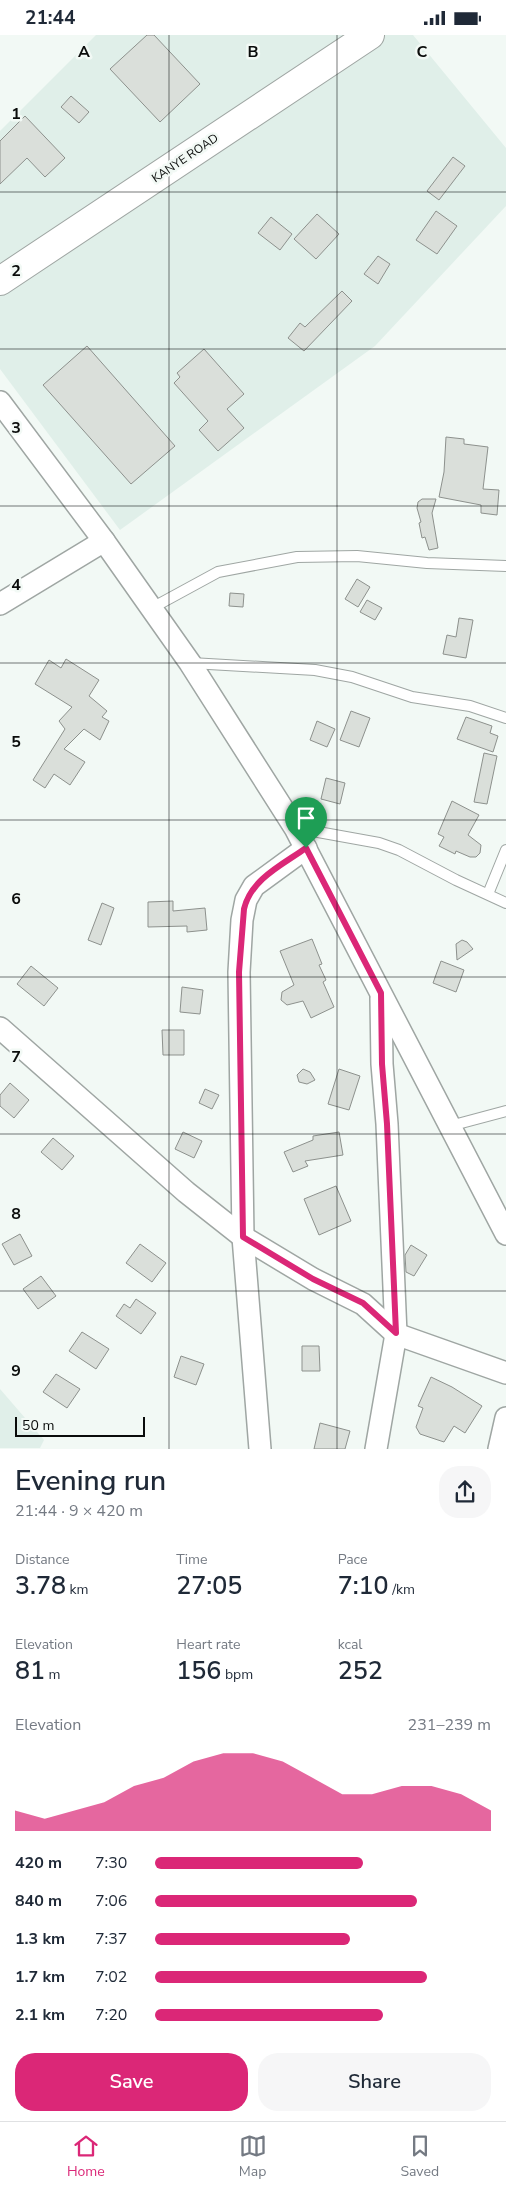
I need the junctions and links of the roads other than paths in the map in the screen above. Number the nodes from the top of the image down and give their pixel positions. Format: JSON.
{"nodes":[{"id":1,"x":370,"y":35,"type":"edge"},
{"id":2,"x":0,"y":281,"type":"edge"},
{"id":3,"x":0,"y":402,"type":"edge"},
{"id":4,"x":104,"y":541,"type":"junction"},
{"id":5,"x":506,"y":566,"type":"edge"},
{"id":6,"x":0,"y":604,"type":"edge"},
{"id":7,"x":150,"y":609,"type":"junction"},
{"id":8,"x":190,"y":663,"type":"junction"},
{"id":9,"x":506,"y":718,"type":"edge"},
{"id":10,"x":295,"y":828,"type":"junction"},
{"id":11,"x":306,"y":848,"type":"junction"},
{"id":12,"x":506,"y":850,"type":"edge"},
{"id":13,"x":488,"y":895,"type":"junction"},
{"id":14,"x":506,"y":903,"type":"edge"},
{"id":15,"x":381,"y":993,"type":"junction"},
{"id":16,"x":0,"y":1028,"type":"edge"},
{"id":17,"x":506,"y":1111,"type":"edge"},
{"id":18,"x":450,"y":1126,"type":"junction"},
{"id":19,"x":506,"y":1234,"type":"edge"},
{"id":20,"x":243,"y":1237,"type":"junction"},
{"id":21,"x":396,"y":1333,"type":"junction"},
{"id":22,"x":506,"y":1373,"type":"edge"},
{"id":23,"x":506,"y":1418,"type":"edge"},
{"id":24,"x":260,"y":1449,"type":"edge"},
{"id":25,"x":376,"y":1449,"type":"edge"},
{"id":26,"x":499,"y":1449,"type":"edge"}],
"edges":[{"from":1,"to":2,"type":"main road","name":"KANYE ROAD"},
{"from":3,"to":4,"type":"street"},
{"from":4,"to":6,"type":"street"},
{"from":4,"to":7,"type":"street"},
{"from":5,"to":7,"type":"lane"},
{"from":7,"to":8,"type":"street"},
{"from":8,"to":9,"type":"lane"},
{"from":8,"to":10,"type":"street"},
{"from":10,"to":11,"type":"street"},
{"from":10,"to":13,"type":"lane"},
{"from":11,"to":15,"type":"street"},
{"from":11,"to":20,"type":"street"},
{"from":12,"to":13,"type":"lane"},
{"from":13,"to":14,"type":"lane"},
{"from":15,"to":18,"type":"street"},
{"from":15,"to":21,"type":"street"},
{"from":16,"to":20,"type":"street"},
{"from":17,"to":18,"type":"lane"},
{"from":18,"to":19,"type":"street"},
{"from":20,"to":21,"type":"street"},
{"from":20,"to":24,"type":"street"},
{"from":21,"to":22,"type":"street"},
{"from":21,"to":25,"type":"street"},
{"from":23,"to":26,"type":"street"}]}
